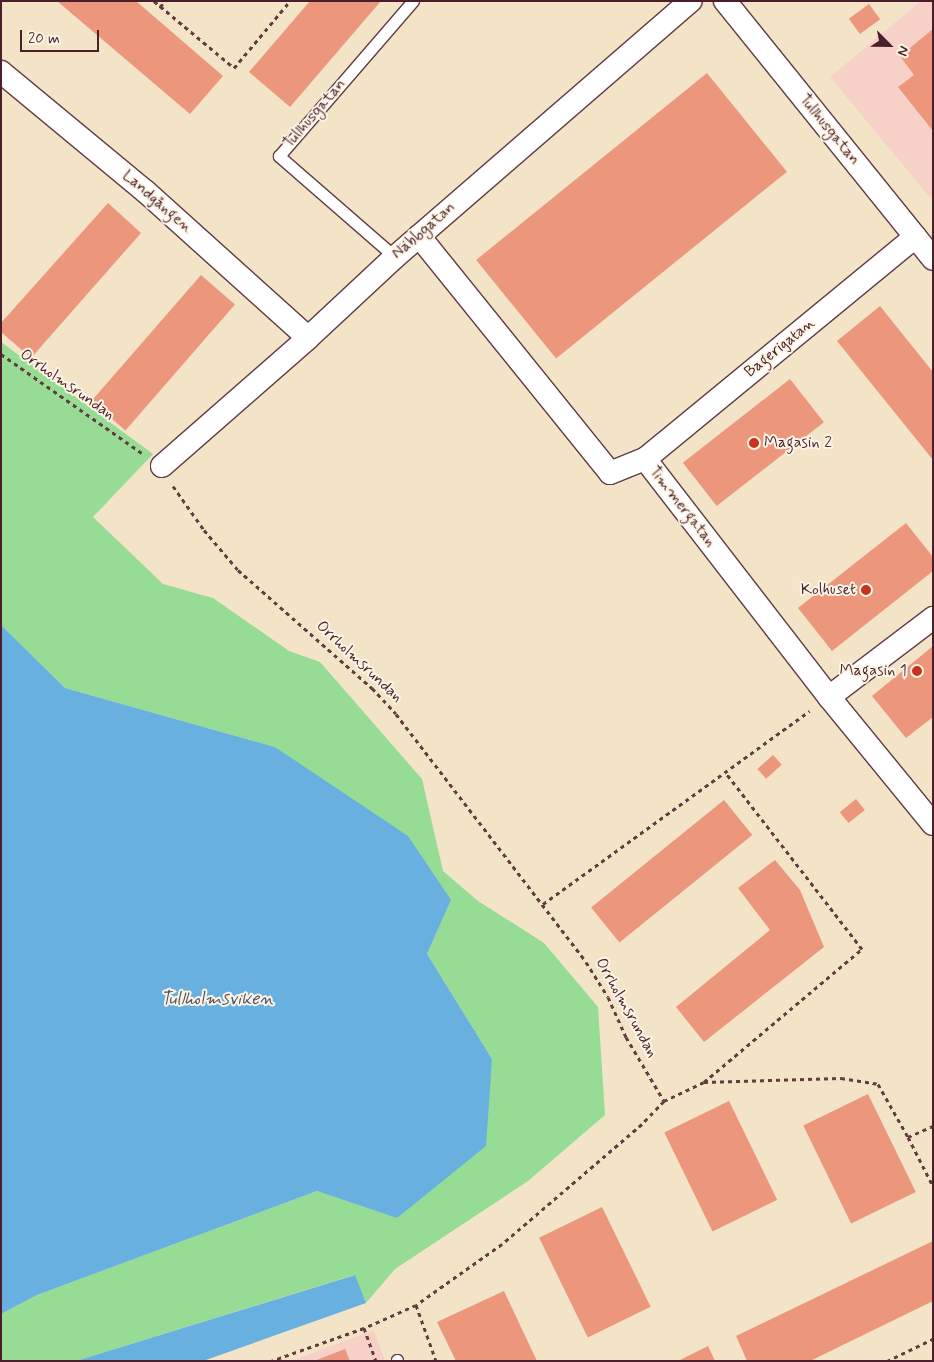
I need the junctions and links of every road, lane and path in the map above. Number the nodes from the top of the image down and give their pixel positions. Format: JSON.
{"nodes":[{"id":1,"x":154,"y":1,"type":"edge"},
{"id":2,"x":165,"y":1,"type":"edge"},
{"id":3,"x":290,"y":1,"type":"edge"},
{"id":4,"x":413,"y":1,"type":"edge"},
{"id":5,"x":691,"y":1,"type":"edge"},
{"id":6,"x":725,"y":1,"type":"edge"},
{"id":7,"x":160,"y":7,"type":"junction"},
{"id":8,"x":1,"y":72,"type":"edge"},
{"id":9,"x":419,"y":236,"type":"junction"},
{"id":10,"x":916,"y":237,"type":"junction"},
{"id":11,"x":395,"y":257,"type":"junction"},
{"id":12,"x":933,"y":259,"type":"edge"},
{"id":13,"x":308,"y":338,"type":"junction"},
{"id":14,"x":1,"y":354,"type":"edge"},
{"id":15,"x":645,"y":459,"type":"junction"},
{"id":16,"x":162,"y":466,"type":"junction"},
{"id":17,"x":933,"y":618,"type":"edge"},
{"id":18,"x":829,"y":697,"type":"junction"},
{"id":19,"x":725,"y":772,"type":"junction"},
{"id":20,"x":933,"y":824,"type":"edge"},
{"id":21,"x":543,"y":904,"type":"junction"},
{"id":22,"x":704,"y":1082,"type":"junction"},
{"id":23,"x":664,"y":1100,"type":"junction"},
{"id":24,"x":933,"y":1126,"type":"edge"},
{"id":25,"x":908,"y":1136,"type":"junction"},
{"id":26,"x":933,"y":1186,"type":"edge"},
{"id":27,"x":416,"y":1304,"type":"junction"},
{"id":28,"x":364,"y":1328,"type":"junction"},
{"id":29,"x":933,"y":1339,"type":"edge"},
{"id":30,"x":271,"y":1361,"type":"edge"},
{"id":31,"x":376,"y":1361,"type":"edge"},
{"id":32,"x":436,"y":1361,"type":"edge"},
{"id":33,"x":887,"y":1361,"type":"edge"}],
"edges":[{"from":1,"to":7,"type":"path"},
{"from":2,"to":7,"type":"path"},
{"from":3,"to":7,"type":"path"},
{"from":4,"to":11,"type":"lane","name":"Tullhusgatan"},
{"from":5,"to":9,"type":"street","name":"Näbbgatan"},
{"from":6,"to":10,"type":"street","name":"Tullhusgatan"},
{"from":8,"to":13,"type":"street","name":"Landgången"},
{"from":9,"to":11,"type":"street","name":"Näbbgatan"},
{"from":9,"to":15,"type":"street","name":"Timmergatan"},
{"from":10,"to":12,"type":"street","name":"Tullhusgatan"},
{"from":10,"to":15,"type":"street","name":"Bagerigatan"},
{"from":11,"to":13,"type":"street","name":"Näbbgatan"},
{"from":13,"to":16,"type":"street","name":"Näbbgatan"},
{"from":14,"to":16,"type":"path","name":"Orrholmsrundan"},
{"from":15,"to":18,"type":"street","name":"Timmergatan"},
{"from":16,"to":21,"type":"path","name":"Orrholmsrundan"},
{"from":17,"to":18,"type":"street"},
{"from":18,"to":19,"type":"path"},
{"from":18,"to":20,"type":"street","name":"Timmergatan"},
{"from":19,"to":21,"type":"path"},
{"from":19,"to":22,"type":"path"},
{"from":21,"to":23,"type":"path","name":"Orrholmsrundan"},
{"from":22,"to":23,"type":"path"},
{"from":22,"to":25,"type":"path"},
{"from":23,"to":27,"type":"path"},
{"from":24,"to":25,"type":"path"},
{"from":25,"to":26,"type":"path"},
{"from":27,"to":28,"type":"path"},
{"from":27,"to":32,"type":"path"},
{"from":28,"to":30,"type":"path"},
{"from":28,"to":31,"type":"path"},
{"from":29,"to":33,"type":"path"}]}
